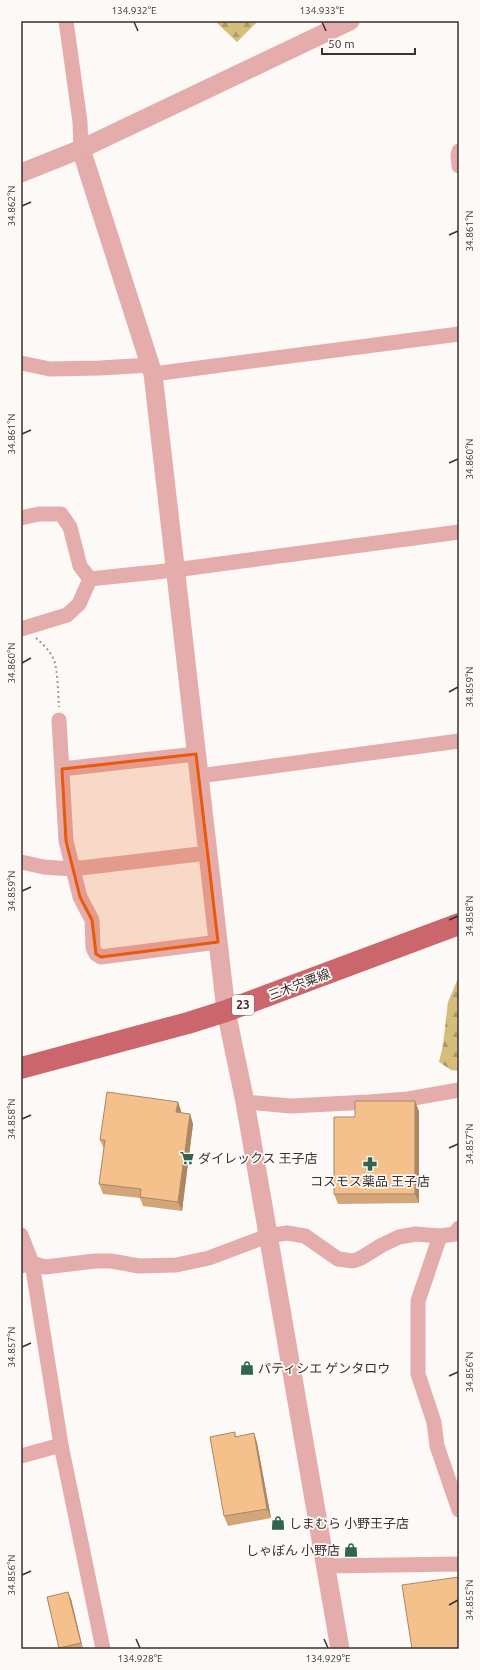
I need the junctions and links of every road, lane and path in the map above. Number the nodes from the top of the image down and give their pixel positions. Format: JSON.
{"nodes":[{"id":1,"x":66,"y":21,"type":"edge"},
{"id":2,"x":350,"y":21,"type":"edge"},
{"id":3,"x":81,"y":149,"type":"junction"},
{"id":4,"x":459,"y":151,"type":"edge"},
{"id":5,"x":459,"y":166,"type":"edge"},
{"id":6,"x":21,"y":173,"type":"edge"},
{"id":7,"x":459,"y":334,"type":"edge"},
{"id":8,"x":21,"y":363,"type":"edge"},
{"id":9,"x":152,"y":369,"type":"junction"},
{"id":10,"x":21,"y":518,"type":"edge"},
{"id":11,"x":459,"y":532,"type":"edge"},
{"id":12,"x":175,"y":570,"type":"junction"},
{"id":13,"x":90,"y":579,"type":"junction"},
{"id":14,"x":22,"y":627,"type":"edge"},
{"id":15,"x":59,"y":720,"type":"joint"},
{"id":16,"x":459,"y":741,"type":"edge"},
{"id":17,"x":196,"y":754,"type":"junction"},
{"id":18,"x":62,"y":769,"type":"junction"},
{"id":19,"x":199,"y":776,"type":"junction"},
{"id":20,"x":208,"y":853,"type":"junction"},
{"id":21,"x":21,"y":862,"type":"edge"},
{"id":22,"x":72,"y":870,"type":"junction"},
{"id":23,"x":459,"y":924,"type":"edge"},
{"id":24,"x":218,"y":942,"type":"junction"},
{"id":25,"x":226,"y":1011,"type":"junction"},
{"id":26,"x":21,"y":1068,"type":"edge"},
{"id":27,"x":459,"y":1090,"type":"edge"},
{"id":28,"x":245,"y":1102,"type":"junction"},
{"id":29,"x":459,"y":1228,"type":"edge"},
{"id":30,"x":21,"y":1236,"type":"edge"},
{"id":31,"x":268,"y":1236,"type":"junction"},
{"id":32,"x":440,"y":1236,"type":"junction"},
{"id":33,"x":27,"y":1264,"type":"edge"},
{"id":34,"x":61,"y":1446,"type":"junction"},
{"id":35,"x":21,"y":1456,"type":"edge"},
{"id":36,"x":459,"y":1510,"type":"edge"},
{"id":37,"x":459,"y":1564,"type":"edge"},
{"id":38,"x":325,"y":1566,"type":"junction"},
{"id":39,"x":103,"y":1649,"type":"edge"},
{"id":40,"x":340,"y":1649,"type":"edge"}],
"edges":[{"from":1,"to":3,"type":"street"},
{"from":2,"to":3,"type":"street"},
{"from":3,"to":6,"type":"street"},
{"from":3,"to":9,"type":"street"},
{"from":4,"to":5,"type":"street"},
{"from":7,"to":9,"type":"street"},
{"from":8,"to":9,"type":"street"},
{"from":9,"to":12,"type":"street"},
{"from":10,"to":13,"type":"street"},
{"from":11,"to":12,"type":"street"},
{"from":12,"to":13,"type":"street"},
{"from":12,"to":17,"type":"street"},
{"from":13,"to":14,"type":"street"},
{"from":14,"to":15,"type":"path"},
{"from":15,"to":18,"type":"street"},
{"from":16,"to":19,"type":"street"},
{"from":17,"to":18,"type":"street"},
{"from":17,"to":19,"type":"street"},
{"from":18,"to":22,"type":"street"},
{"from":19,"to":20,"type":"street"},
{"from":20,"to":22,"type":"street"},
{"from":20,"to":24,"type":"street"},
{"from":21,"to":22,"type":"street"},
{"from":22,"to":24,"type":"street"},
{"from":23,"to":25,"type":"main road","name":"三木宍粟線","number":"23"},
{"from":24,"to":25,"type":"street"},
{"from":25,"to":26,"type":"main road","name":"三木宍粟線","number":"23"},
{"from":25,"to":28,"type":"street"},
{"from":27,"to":28,"type":"street"},
{"from":28,"to":31,"type":"street"},
{"from":29,"to":32,"type":"street"},
{"from":30,"to":33,"type":"street"},
{"from":31,"to":32,"type":"street"},
{"from":31,"to":33,"type":"street"},
{"from":31,"to":38,"type":"street"},
{"from":32,"to":36,"type":"street"},
{"from":33,"to":34,"type":"street"},
{"from":34,"to":35,"type":"street"},
{"from":34,"to":39,"type":"street"},
{"from":37,"to":38,"type":"street"},
{"from":38,"to":40,"type":"street"}]}
